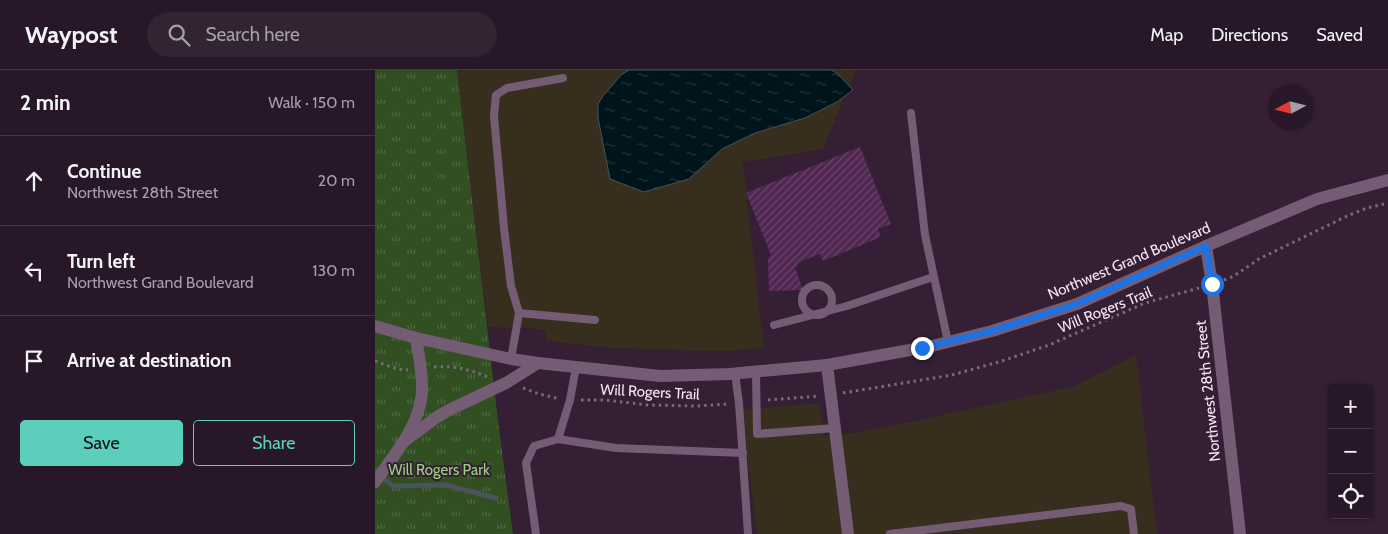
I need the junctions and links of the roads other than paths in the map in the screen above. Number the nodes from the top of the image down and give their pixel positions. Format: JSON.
{"nodes":[{"id":1,"x":563,"y":78,"type":"dead end"},
{"id":2,"x":911,"y":113,"type":"dead end"},
{"id":3,"x":1388,"y":180,"type":"edge"},
{"id":4,"x":1206,"y":246,"type":"junction"},
{"id":5,"x":933,"y":277,"type":"junction"},
{"id":6,"x":519,"y":313,"type":"junction"},
{"id":7,"x":595,"y":320,"type":"dead end"},
{"id":8,"x":774,"y":324,"type":"dead end"},
{"id":9,"x":375,"y":326,"type":"edge"},
{"id":10,"x":417,"y":338,"type":"junction"},
{"id":11,"x":948,"y":342,"type":"junction"},
{"id":12,"x":511,"y":358,"type":"junction"},
{"id":13,"x":538,"y":363,"type":"junction"},
{"id":14,"x":827,"y":365,"type":"junction"},
{"id":15,"x":576,"y":367,"type":"junction"},
{"id":16,"x":756,"y":371,"type":"junction"},
{"id":17,"x":735,"y":373,"type":"junction"},
{"id":18,"x":835,"y":428,"type":"junction"},
{"id":19,"x":558,"y":439,"type":"junction"},
{"id":20,"x":402,"y":444,"type":"junction"},
{"id":21,"x":743,"y":453,"type":"junction"},
{"id":22,"x":375,"y":482,"type":"edge"},
{"id":23,"x":536,"y":534,"type":"edge"},
{"id":24,"x":748,"y":534,"type":"edge"},
{"id":25,"x":848,"y":534,"type":"edge"},
{"id":26,"x":889,"y":534,"type":"edge"},
{"id":27,"x":1134,"y":534,"type":"edge"},
{"id":28,"x":1240,"y":534,"type":"edge"}],
"edges":[{"from":1,"to":6,"type":"lane"},
{"from":2,"to":5,"type":"lane"},
{"from":3,"to":4,"type":"street","name":"Northwest Grand Boulevard"},
{"from":4,"to":11,"type":"street","name":"Northwest Grand Boulevard"},
{"from":4,"to":28,"type":"street","name":"Northwest 28th Street"},
{"from":5,"to":8,"type":"lane"},
{"from":5,"to":11,"type":"lane"},
{"from":6,"to":7,"type":"lane"},
{"from":6,"to":12,"type":"lane"},
{"from":9,"to":10,"type":"street","name":"Northwest Grand Boulevard"},
{"from":10,"to":12,"type":"street","name":"Northwest Grand Boulevard"},
{"from":10,"to":20,"type":"street"},
{"from":11,"to":14,"type":"street","name":"Northwest Grand Boulevard"},
{"from":12,"to":13,"type":"street","name":"Northwest Grand Boulevard"},
{"from":13,"to":15,"type":"street","name":"Northwest Grand Boulevard"},
{"from":13,"to":20,"type":"street"},
{"from":14,"to":16,"type":"street","name":"Northwest Grand Boulevard"},
{"from":14,"to":18,"type":"street"},
{"from":15,"to":17,"type":"street","name":"Northwest Grand Boulevard"},
{"from":15,"to":19,"type":"lane"},
{"from":16,"to":17,"type":"street","name":"Northwest Grand Boulevard"},
{"from":16,"to":18,"type":"lane"},
{"from":17,"to":21,"type":"lane"},
{"from":18,"to":25,"type":"street"},
{"from":19,"to":21,"type":"lane"},
{"from":19,"to":23,"type":"lane"},
{"from":20,"to":22,"type":"street"},
{"from":21,"to":24,"type":"lane"},
{"from":26,"to":27,"type":"lane"}]}
